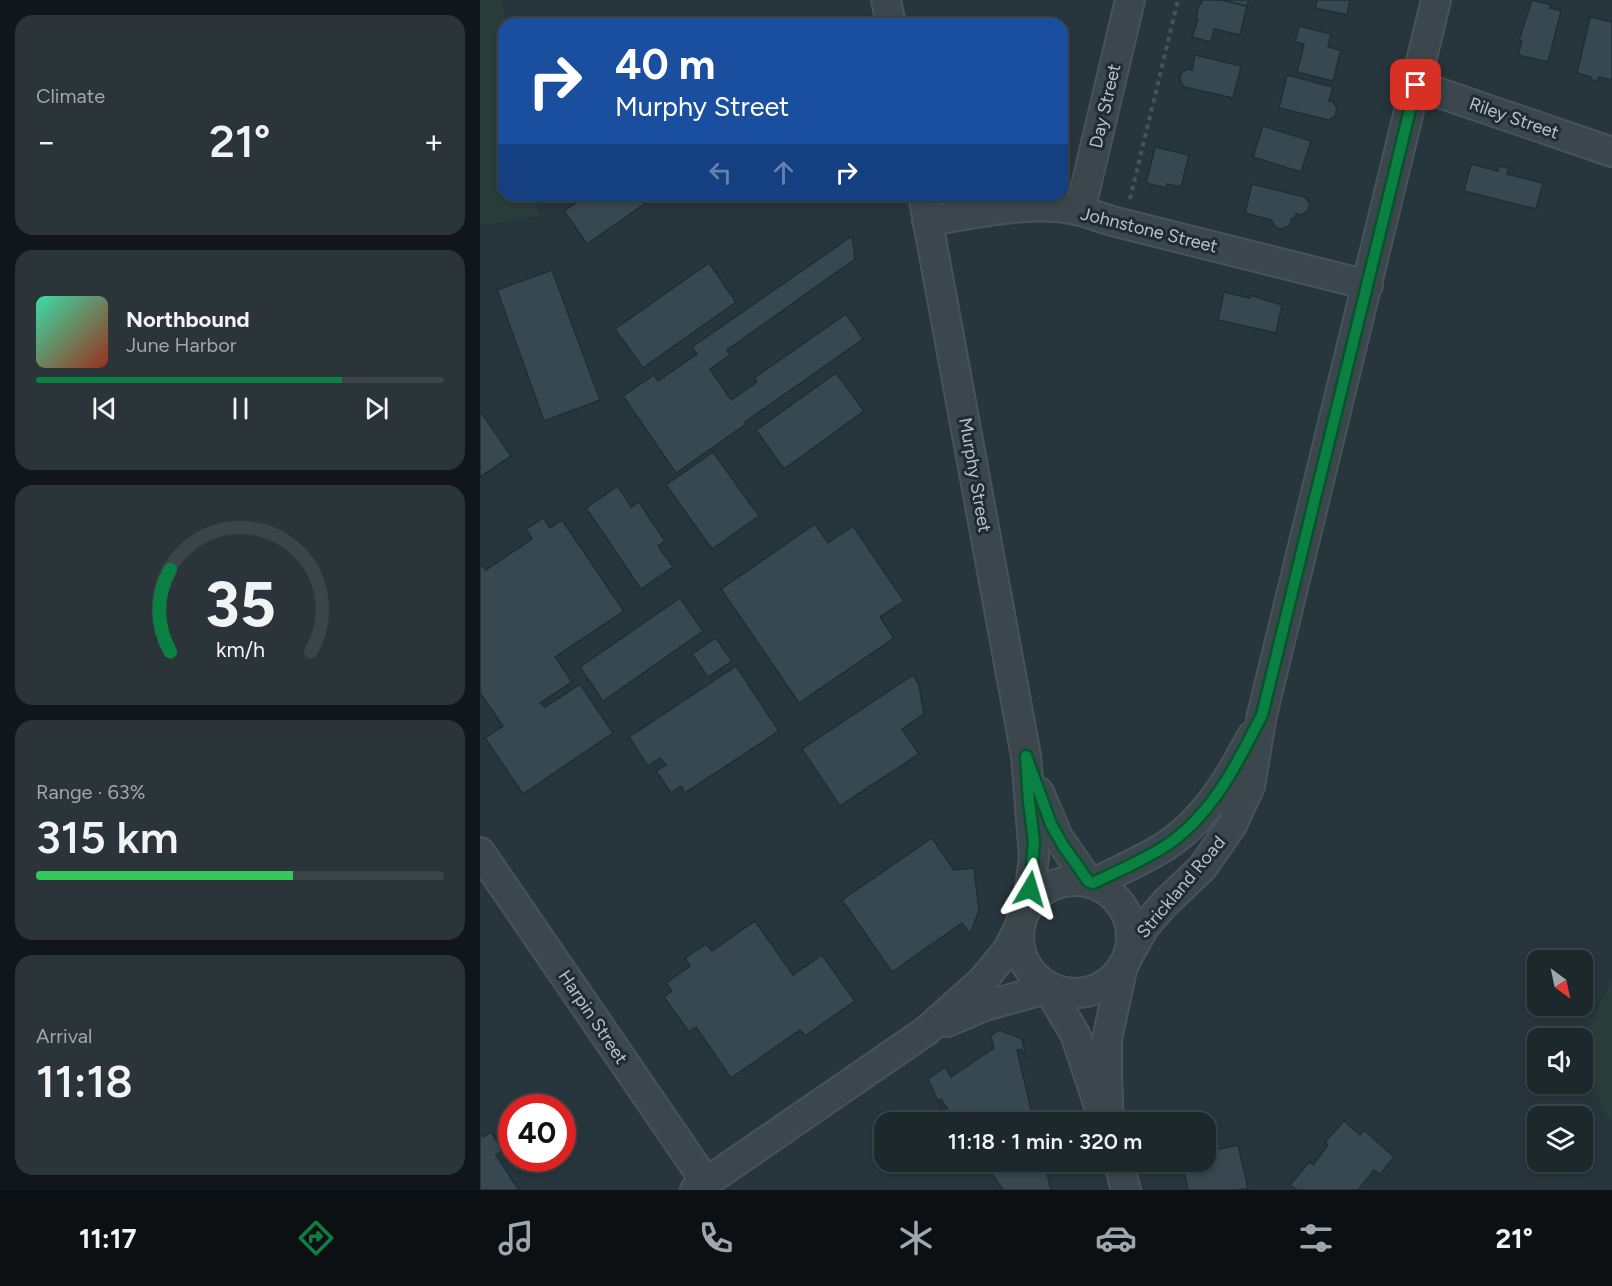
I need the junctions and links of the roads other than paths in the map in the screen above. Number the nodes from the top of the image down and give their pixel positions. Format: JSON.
{"nodes":[{"id":1,"x":886,"y":0,"type":"edge"},
{"id":2,"x":1130,"y":0,"type":"edge"},
{"id":3,"x":1436,"y":0,"type":"edge"},
{"id":4,"x":890,"y":18,"type":"edge"},
{"id":5,"x":1416,"y":85,"type":"junction"},
{"id":6,"x":1612,"y":152,"type":"edge"},
{"id":7,"x":925,"y":208,"type":"edge"},
{"id":8,"x":1080,"y":211,"type":"junction"},
{"id":9,"x":1368,"y":285,"type":"junction"},
{"id":10,"x":1262,"y":715,"type":"junction"},
{"id":11,"x":1026,"y":756,"type":"junction"},
{"id":12,"x":480,"y":852,"type":"edge"},
{"id":13,"x":1091,"y":883,"type":"junction"},
{"id":14,"x":1022,"y":919,"type":"junction"},
{"id":15,"x":1125,"y":961,"type":"junction"},
{"id":16,"x":1052,"y":988,"type":"junction"},
{"id":17,"x":926,"y":1031,"type":"junction"},
{"id":18,"x":1102,"y":1112,"type":"edge"},
{"id":19,"x":1107,"y":1112,"type":"edge"},
{"id":20,"x":1121,"y":1172,"type":"edge"},
{"id":21,"x":701,"y":1186,"type":"edge"},
{"id":22,"x":1126,"y":1190,"type":"edge"}],
"edges":[{"from":1,"to":4,"type":"street"},
{"from":2,"to":8,"type":"street","name":"Day Street"},
{"from":3,"to":5,"type":"street","name":"Strickland Road"},
{"from":5,"to":6,"type":"street","name":"Riley Street"},
{"from":5,"to":9,"type":"street","name":"Strickland Road"},
{"from":7,"to":8,"type":"street","name":"Johnstone Street"},
{"from":7,"to":11,"type":"street","name":"Murphy Street"},
{"from":8,"to":9,"type":"street","name":"Johnstone Street"},
{"from":9,"to":10,"type":"street","name":"Strickland Road"},
{"from":10,"to":13,"type":"street","name":"Strickland Road"},
{"from":10,"to":15,"type":"street","name":"Strickland Road"},
{"from":11,"to":13,"type":"street","name":"Murphy Street"},
{"from":11,"to":14,"type":"street","name":"Murphy Street"},
{"from":12,"to":21,"type":"street","name":"Harpin Street"},
{"from":13,"to":14,"type":"street"},
{"from":13,"to":15,"type":"street"},
{"from":14,"to":16,"type":"street"},
{"from":14,"to":17,"type":"street"},
{"from":15,"to":16,"type":"street"},
{"from":15,"to":19,"type":"street"},
{"from":16,"to":17,"type":"street"},
{"from":16,"to":18,"type":"street"},
{"from":17,"to":21,"type":"street"},
{"from":20,"to":22,"type":"street"}]}
